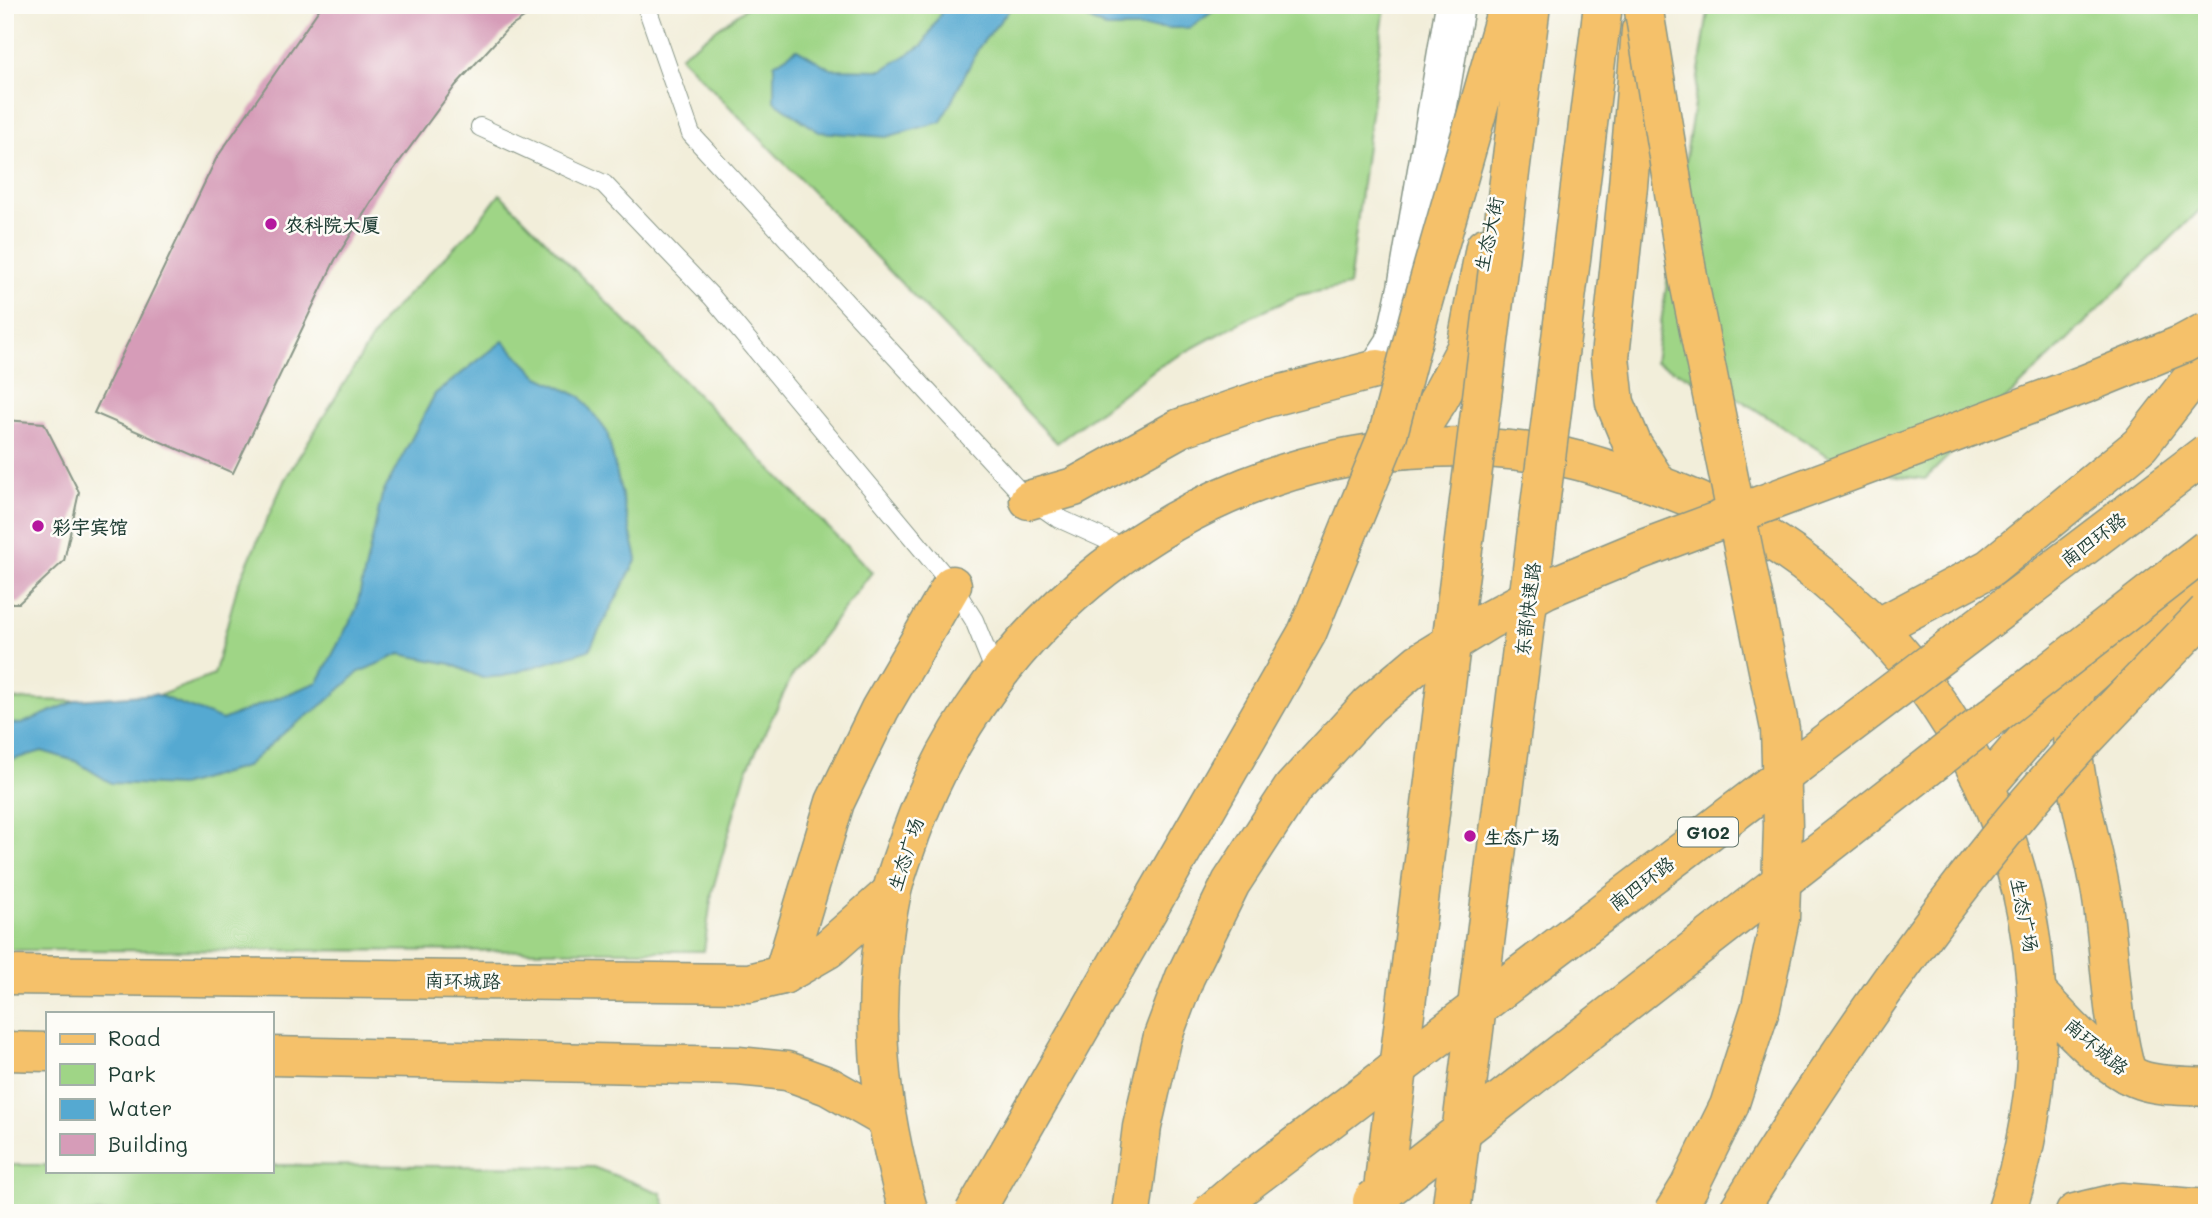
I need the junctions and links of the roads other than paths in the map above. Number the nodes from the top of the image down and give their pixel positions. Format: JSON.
{"nodes":[{"id":1,"x":646,"y":5,"type":"edge"},
{"id":2,"x":1455,"y":5,"type":"edge"},
{"id":3,"x":1508,"y":5,"type":"edge"},
{"id":4,"x":1534,"y":5,"type":"edge"},
{"id":5,"x":1603,"y":5,"type":"edge"},
{"id":6,"x":1643,"y":5,"type":"edge"},
{"id":7,"x":480,"y":127,"type":"dead end"},
{"id":8,"x":2207,"y":331,"type":"edge"},
{"id":9,"x":2207,"y":359,"type":"edge"},
{"id":10,"x":1378,"y":369,"type":"joint"},
{"id":11,"x":1407,"y":449,"type":"junction"},
{"id":12,"x":2207,"y":453,"type":"edge"},
{"id":13,"x":1658,"y":484,"type":"junction"},
{"id":14,"x":1029,"y":500,"type":"junction"},
{"id":15,"x":2207,"y":549,"type":"edge"},
{"id":16,"x":1129,"y":550,"type":"junction"},
{"id":17,"x":2207,"y":571,"type":"edge"},
{"id":18,"x":953,"y":585,"type":"junction"},
{"id":19,"x":2207,"y":612,"type":"edge"},
{"id":20,"x":1877,"y":628,"type":"junction"},
{"id":21,"x":996,"y":675,"type":"junction"},
{"id":22,"x":2077,"y":686,"type":"junction"},
{"id":23,"x":1986,"y":786,"type":"junction"},
{"id":24,"x":891,"y":893,"type":"junction"},
{"id":25,"x":5,"y":975,"type":"edge"},
{"id":26,"x":782,"y":975,"type":"junction"},
{"id":27,"x":2037,"y":993,"type":"junction"},
{"id":28,"x":5,"y":1051,"type":"edge"},
{"id":29,"x":46,"y":1052,"type":"edge"},
{"id":30,"x":273,"y":1056,"type":"edge"},
{"id":31,"x":2127,"y":1074,"type":"junction"},
{"id":32,"x":2207,"y":1087,"type":"edge"},
{"id":33,"x":886,"y":1119,"type":"junction"},
{"id":34,"x":2207,"y":1209,"type":"edge"},
{"id":35,"x":2093,"y":1210,"type":"edge"},
{"id":36,"x":909,"y":1213,"type":"edge"},
{"id":37,"x":974,"y":1213,"type":"edge"},
{"id":38,"x":1131,"y":1213,"type":"edge"},
{"id":39,"x":1211,"y":1213,"type":"edge"},
{"id":40,"x":1357,"y":1213,"type":"edge"},
{"id":41,"x":1380,"y":1213,"type":"edge"},
{"id":42,"x":1451,"y":1213,"type":"edge"},
{"id":43,"x":1673,"y":1213,"type":"edge"},
{"id":44,"x":1737,"y":1213,"type":"edge"},
{"id":45,"x":2006,"y":1213,"type":"edge"}],
"edges":[{"from":1,"to":14,"type":"lane"},
{"from":2,"to":10,"type":"street"},
{"from":3,"to":37,"type":"main road","bridge":true},
{"from":4,"to":11,"type":"main road","name":"生态大街"},
{"from":4,"to":41,"type":"main road","bridge":true},
{"from":5,"to":42,"type":"main road","name":"东部快速路","bridge":true},
{"from":6,"to":13,"type":"main road"},
{"from":6,"to":43,"type":"main road","bridge":true},
{"from":7,"to":18,"type":"lane"},
{"from":8,"to":38,"type":"main road","bridge":true},
{"from":9,"to":20,"type":"main road"},
{"from":10,"to":14,"type":"main road"},
{"from":11,"to":13,"type":"main road","name":"生态广场"},
{"from":11,"to":16,"type":"main road","name":"生态广场"},
{"from":12,"to":39,"type":"main road","name":"南四环路","number":"G102","bridge":true},
{"from":13,"to":20,"type":"main road","name":"生态广场"},
{"from":14,"to":16,"type":"lane"},
{"from":15,"to":40,"type":"main road","bridge":true},
{"from":16,"to":21,"type":"main road","name":"生态广场"},
{"from":17,"to":22,"type":"main road"},
{"from":18,"to":21,"type":"lane"},
{"from":18,"to":26,"type":"main road"},
{"from":19,"to":44,"type":"main road","bridge":true},
{"from":20,"to":23,"type":"main road","name":"生态广场"},
{"from":21,"to":24,"type":"main road","name":"生态广场"},
{"from":22,"to":23,"type":"main road"},
{"from":22,"to":31,"type":"main road"},
{"from":23,"to":27,"type":"main road","name":"生态广场"},
{"from":24,"to":26,"type":"main road","name":"南环城路"},
{"from":24,"to":33,"type":"main road","name":"生态广场"},
{"from":25,"to":26,"type":"main road","name":"南环城路"},
{"from":27,"to":31,"type":"main road","name":"南环城路"},
{"from":27,"to":45,"type":"main road","name":"生态广场"},
{"from":28,"to":29,"type":"main road"},
{"from":30,"to":33,"type":"main road"},
{"from":31,"to":32,"type":"main road","name":"南环城路"},
{"from":33,"to":36,"type":"main road","name":"生态广场"},
{"from":34,"to":35,"type":"main road"}]}
